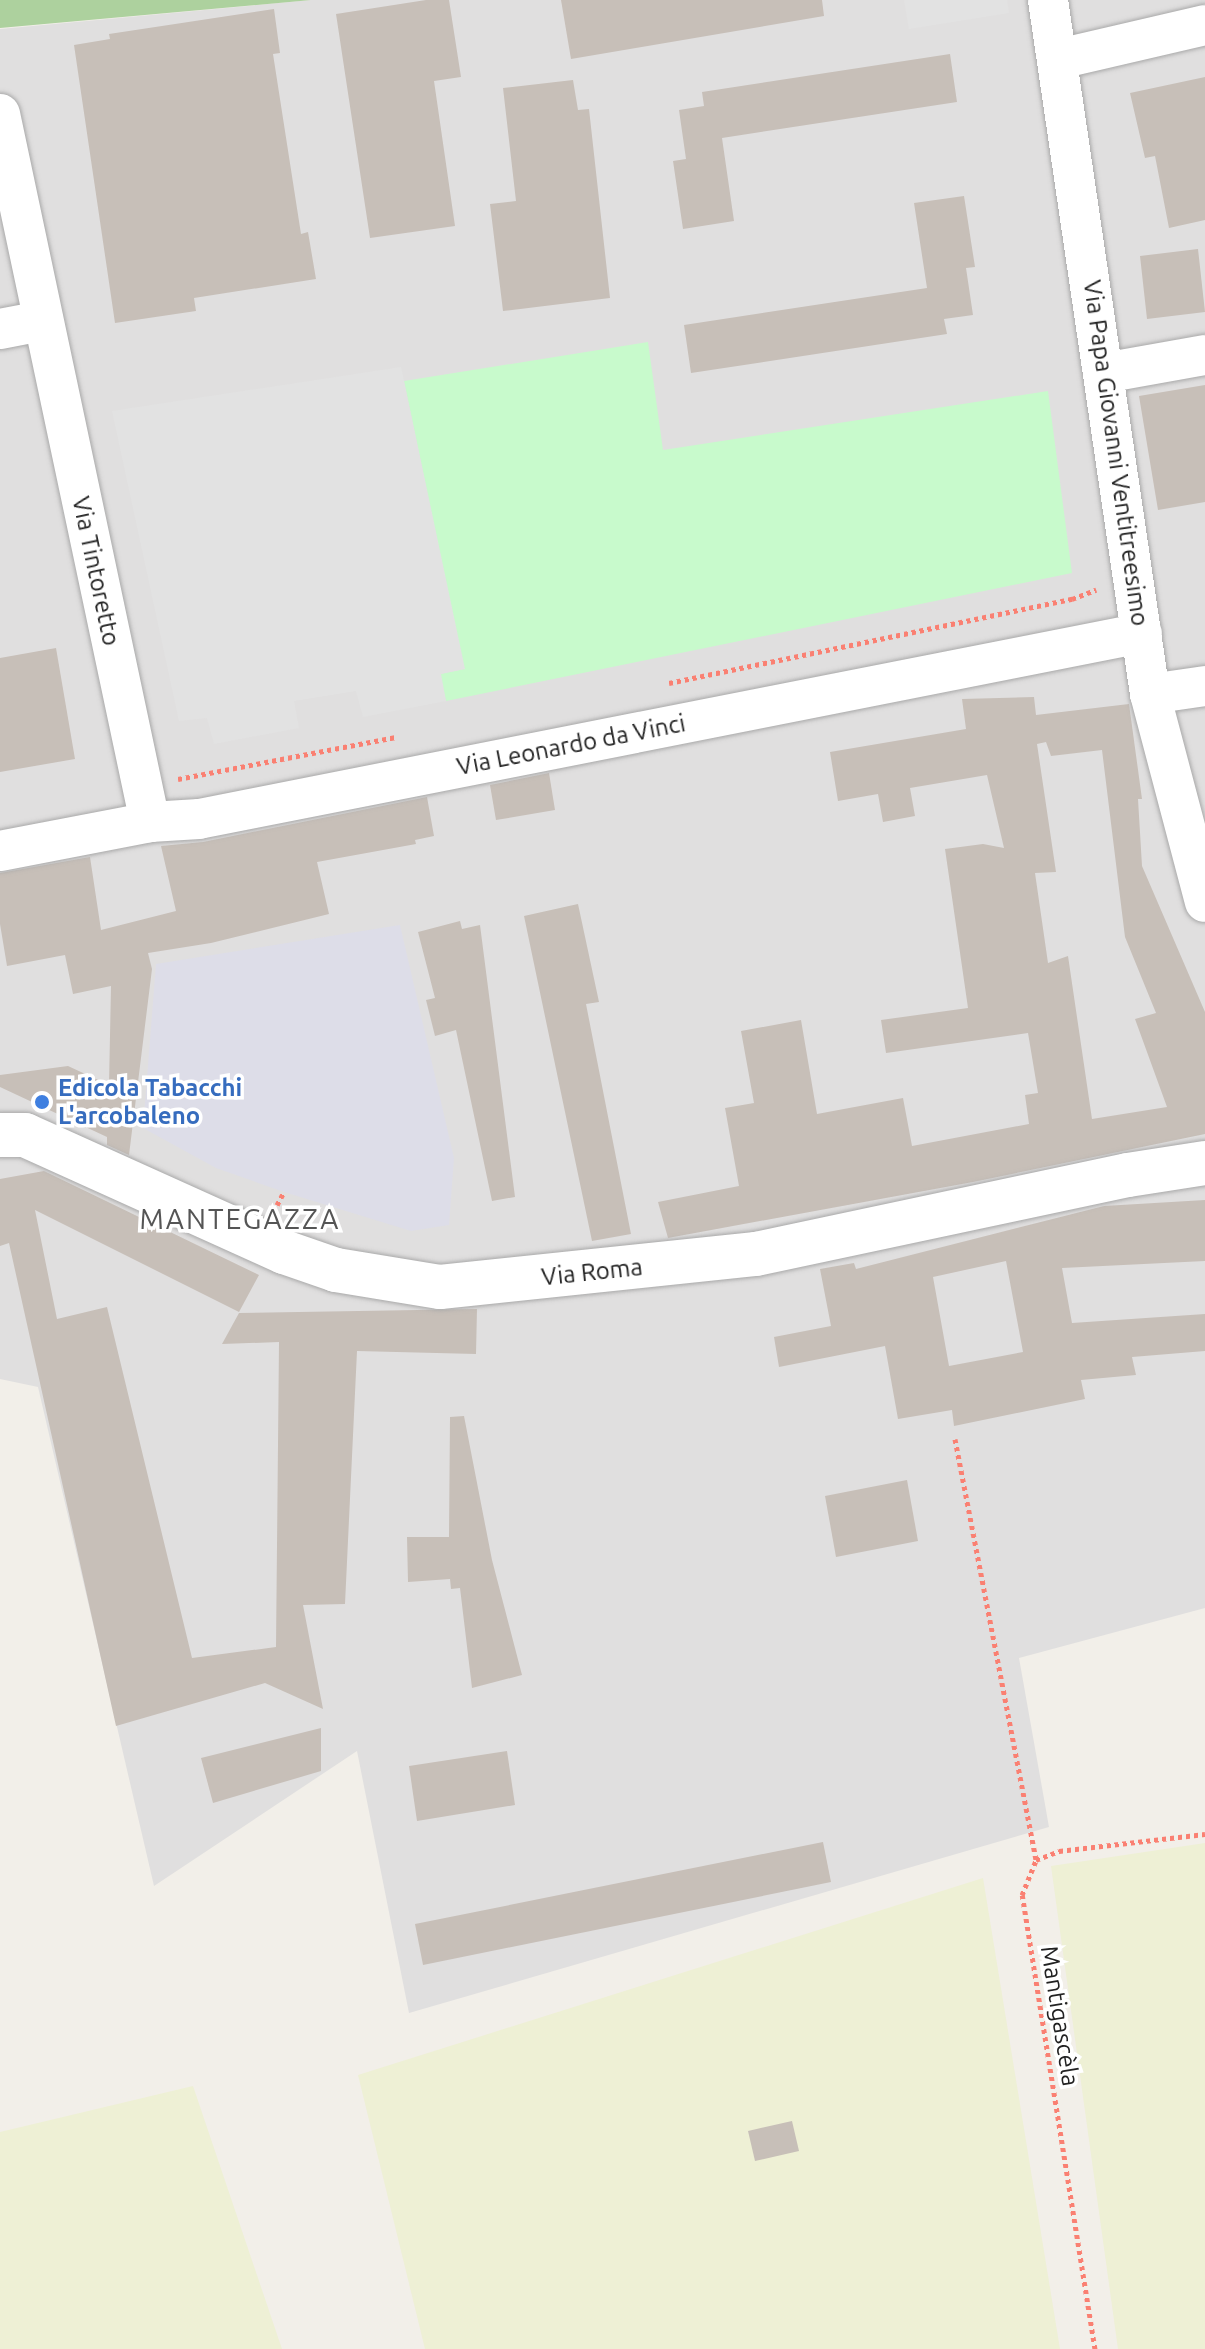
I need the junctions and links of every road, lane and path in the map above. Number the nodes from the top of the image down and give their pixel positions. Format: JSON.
{"nodes":[{"id":1,"x":1048,"y":0,"type":"edge"},
{"id":2,"x":1205,"y":25,"type":"edge"},
{"id":3,"x":1059,"y":59,"type":"junction"},
{"id":4,"x":0,"y":114,"type":"edge"},
{"id":5,"x":42,"y":321,"type":"junction"},
{"id":6,"x":0,"y":329,"type":"edge"},
{"id":7,"x":1205,"y":355,"type":"edge"},
{"id":8,"x":1104,"y":373,"type":"junction"},
{"id":9,"x":1100,"y":586,"type":"dead end"},
{"id":10,"x":1142,"y":633,"type":"junction"},
{"id":11,"x":659,"y":686,"type":"dead end"},
{"id":12,"x":1205,"y":686,"type":"edge"},
{"id":13,"x":1150,"y":694,"type":"junction"},
{"id":14,"x":397,"y":737,"type":"dead end"},
{"id":15,"x":146,"y":804,"type":"junction"},
{"id":16,"x":0,"y":851,"type":"edge"},
{"id":17,"x":1205,"y":902,"type":"edge"},
{"id":18,"x":0,"y":1135,"type":"edge"},
{"id":19,"x":1205,"y":1163,"type":"edge"},
{"id":20,"x":955,"y":1439,"type":"dead end"},
{"id":21,"x":1205,"y":1834,"type":"edge"},
{"id":22,"x":1036,"y":1860,"type":"junction"},
{"id":23,"x":1095,"y":2349,"type":"edge"}],
"edges":[{"from":1,"to":3,"type":"street","name":"Via Papa Giovanni Ventitreesimo"},
{"from":2,"to":3,"type":"street"},
{"from":3,"to":8,"type":"street","name":"Via Papa Giovanni Ventitreesimo"},
{"from":4,"to":5,"type":"street","name":"Via Tintoretto"},
{"from":5,"to":6,"type":"street"},
{"from":5,"to":15,"type":"street","name":"Via Tintoretto"},
{"from":7,"to":8,"type":"street"},
{"from":8,"to":10,"type":"street","name":"Via Papa Giovanni Ventitreesimo"},
{"from":9,"to":11,"type":"path"},
{"from":10,"to":13,"type":"street","name":"Via Papa Giovanni Ventitreesimo"},
{"from":10,"to":15,"type":"street","name":"Via Leonardo da Vinci"},
{"from":12,"to":13,"type":"street"},
{"from":13,"to":17,"type":"street","name":"Via Papa Giovanni Ventitreesimo"},
{"from":14,"to":15,"type":"path"},
{"from":15,"to":16,"type":"street","name":"Via Leonardo da Vinci"},
{"from":18,"to":19,"type":"street","name":"Via Roma"},
{"from":20,"to":22,"type":"path"},
{"from":21,"to":22,"type":"path"},
{"from":22,"to":23,"type":"path","name":"Mantigascèla"}]}
